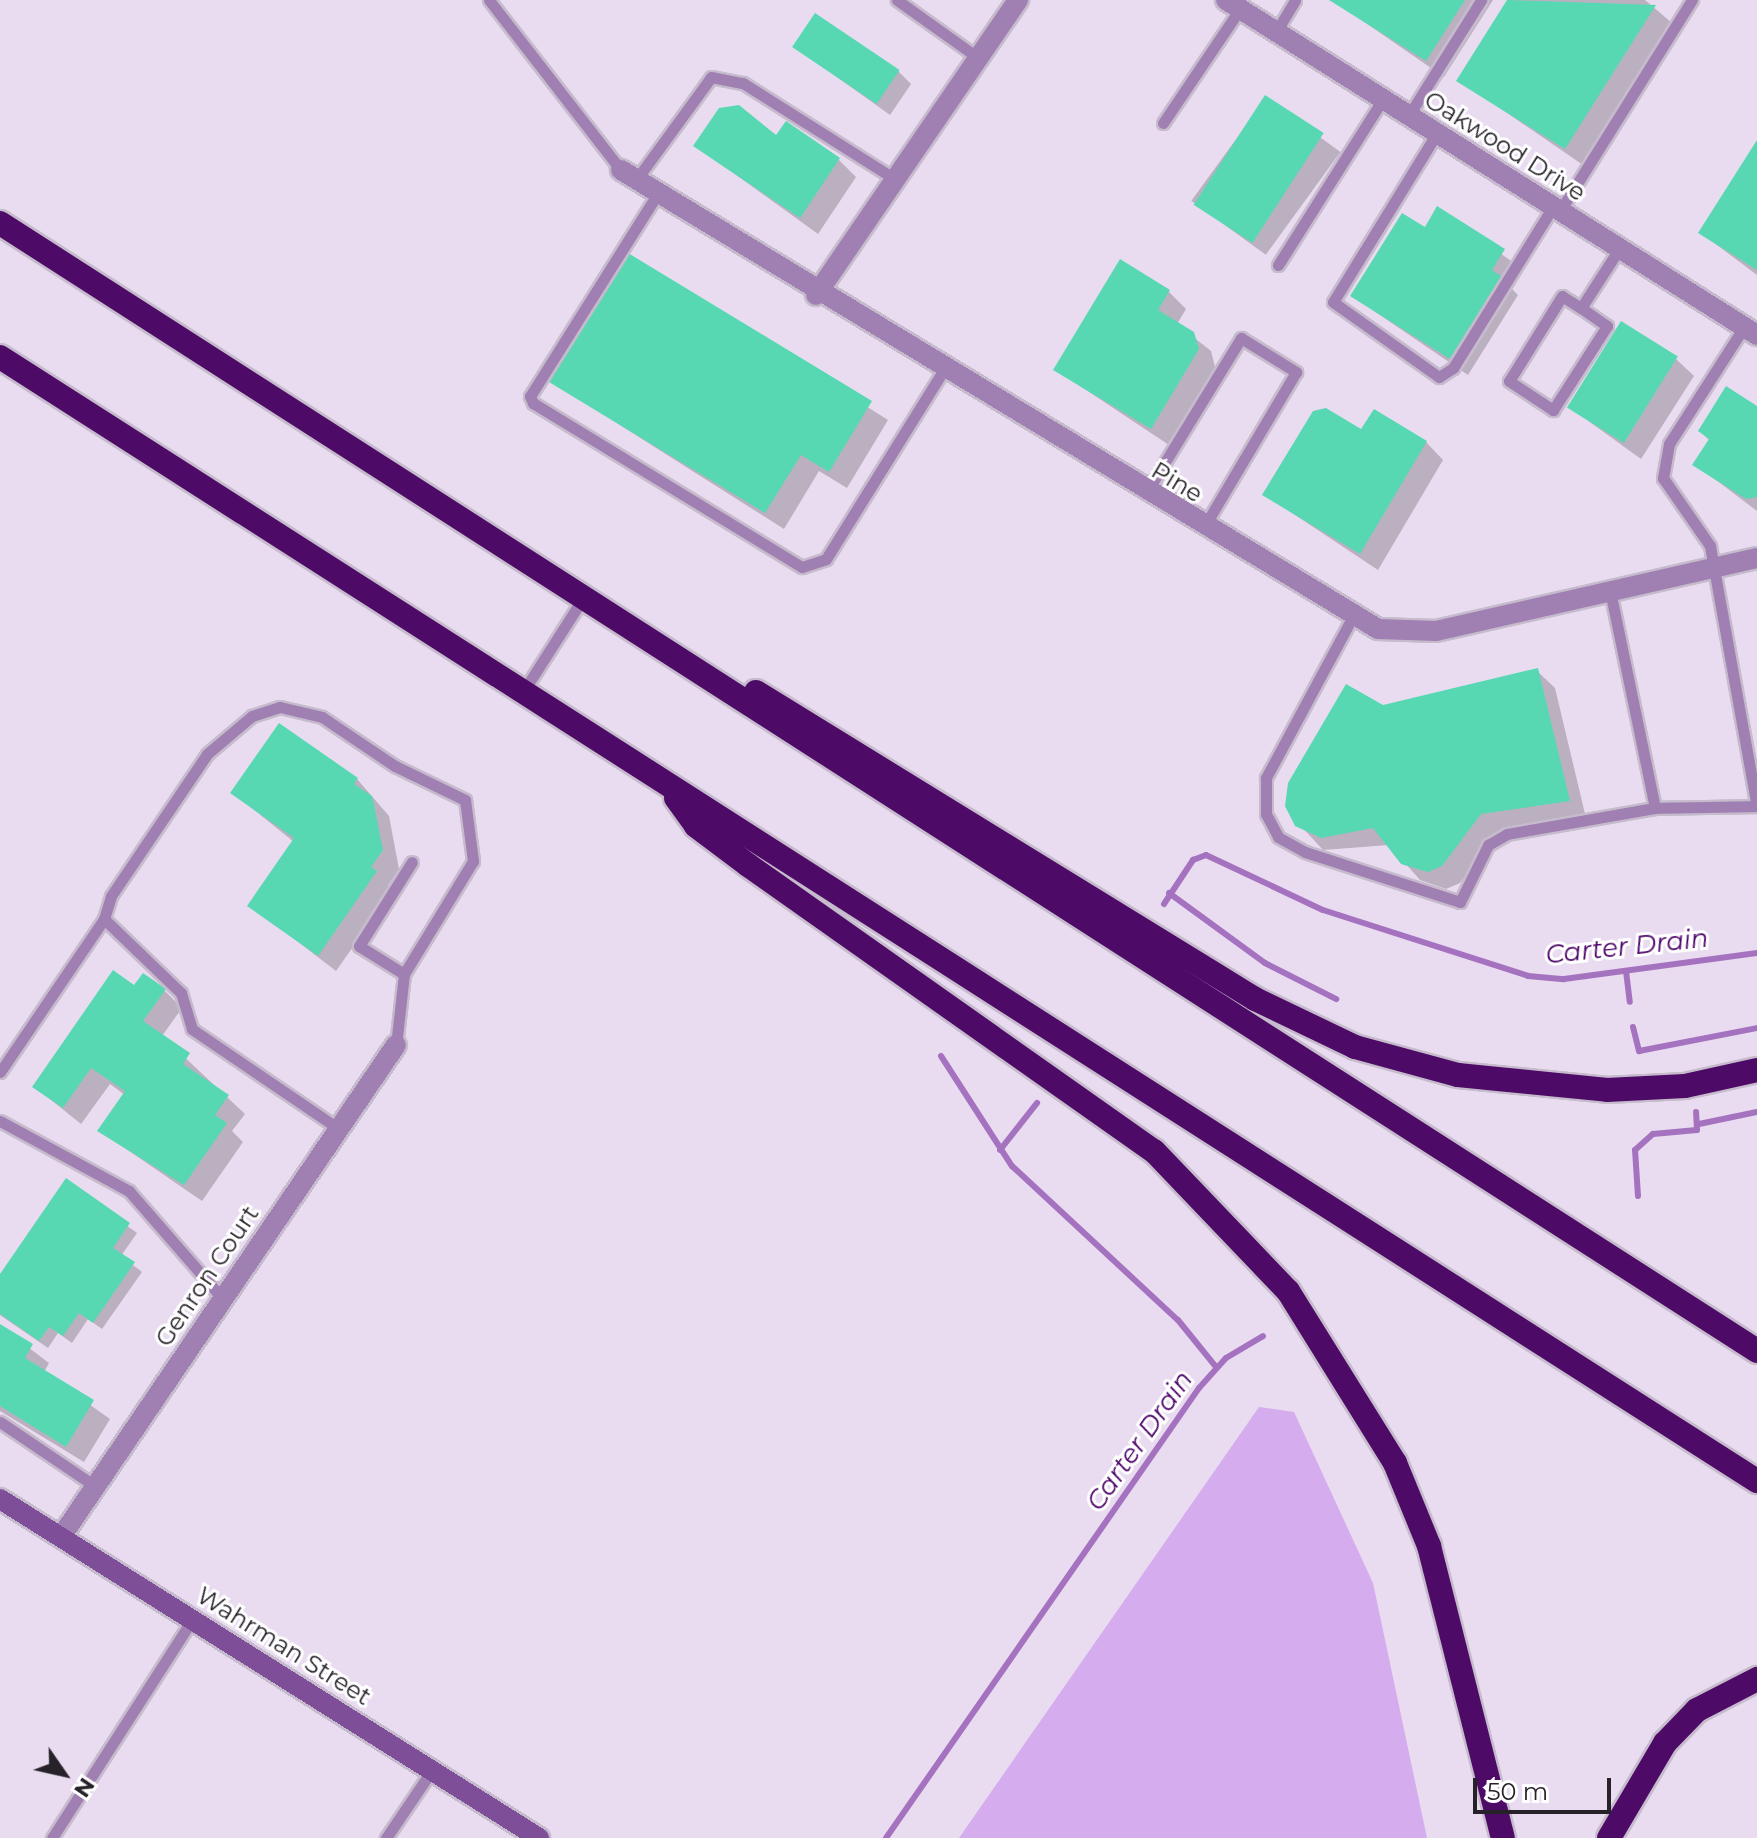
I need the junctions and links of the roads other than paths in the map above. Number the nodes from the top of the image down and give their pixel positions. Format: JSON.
{"nodes":[{"id":1,"x":489,"y":0,"type":"edge"},
{"id":2,"x":897,"y":0,"type":"edge"},
{"id":3,"x":1018,"y":0,"type":"edge"},
{"id":4,"x":1295,"y":0,"type":"edge"},
{"id":5,"x":1481,"y":0,"type":"edge"},
{"id":6,"x":1692,"y":0,"type":"edge"},
{"id":7,"x":1230,"y":2,"type":"edge"},
{"id":8,"x":1276,"y":32,"type":"junction"},
{"id":9,"x":977,"y":57,"type":"junction"},
{"id":10,"x":1383,"y":99,"type":"junction"},
{"id":11,"x":1409,"y":115,"type":"junction"},
{"id":12,"x":1163,"y":123,"type":"dead end"},
{"id":13,"x":1437,"y":133,"type":"junction"},
{"id":14,"x":629,"y":175,"type":"junction"},
{"id":15,"x":895,"y":179,"type":"junction"},
{"id":16,"x":658,"y":193,"type":"junction"},
{"id":17,"x":1557,"y":209,"type":"junction"},
{"id":18,"x":0,"y":223,"type":"edge"},
{"id":19,"x":1619,"y":249,"type":"junction"},
{"id":20,"x":1278,"y":265,"type":"dead end"},
{"id":21,"x":816,"y":295,"type":"junction"},
{"id":22,"x":1581,"y":308,"type":"junction"},
{"id":23,"x":1750,"y":331,"type":"edge"},
{"id":24,"x":0,"y":357,"type":"edge"},
{"id":25,"x":943,"y":371,"type":"junction"},
{"id":26,"x":1146,"y":494,"type":"junction"},
{"id":27,"x":1203,"y":529,"type":"junction"},
{"id":28,"x":1757,"y":558,"type":"edge"},
{"id":29,"x":1711,"y":568,"type":"junction"},
{"id":30,"x":1610,"y":591,"type":"junction"},
{"id":31,"x":583,"y":598,"type":"junction"},
{"id":32,"x":1352,"y":618,"type":"junction"},
{"id":33,"x":683,"y":659,"type":"junction"},
{"id":34,"x":522,"y":693,"type":"junction"},
{"id":35,"x":667,"y":786,"type":"junction"},
{"id":36,"x":1756,"y":806,"type":"edge"},
{"id":37,"x":1655,"y":808,"type":"junction"},
{"id":38,"x":412,"y":862,"type":"dead end"},
{"id":39,"x":104,"y":919,"type":"junction"},
{"id":40,"x":404,"y":974,"type":"junction"},
{"id":41,"x":396,"y":1045,"type":"joint"},
{"id":42,"x":1757,"y":1070,"type":"edge"},
{"id":43,"x":0,"y":1072,"type":"edge"},
{"id":44,"x":0,"y":1121,"type":"edge"},
{"id":45,"x":339,"y":1129,"type":"junction"},
{"id":46,"x":223,"y":1299,"type":"junction"},
{"id":47,"x":1757,"y":1351,"type":"edge"},
{"id":48,"x":0,"y":1422,"type":"edge"},
{"id":49,"x":1757,"y":1481,"type":"edge"},
{"id":50,"x":95,"y":1486,"type":"junction"},
{"id":51,"x":0,"y":1499,"type":"edge"},
{"id":52,"x":61,"y":1537,"type":"junction"},
{"id":53,"x":192,"y":1620,"type":"junction"},
{"id":54,"x":1757,"y":1679,"type":"edge"},
{"id":55,"x":432,"y":1770,"type":"junction"},
{"id":56,"x":52,"y":1838,"type":"edge"},
{"id":57,"x":386,"y":1838,"type":"edge"},
{"id":58,"x":539,"y":1838,"type":"edge"},
{"id":59,"x":1503,"y":1838,"type":"edge"},
{"id":60,"x":1609,"y":1838,"type":"edge"}],
"edges":[{"from":1,"to":14,"type":"lane"},
{"from":2,"to":9,"type":"lane"},
{"from":3,"to":9,"type":"street"},
{"from":4,"to":8,"type":"lane"},
{"from":5,"to":11,"type":"lane"},
{"from":6,"to":17,"type":"lane"},
{"from":7,"to":8,"type":"street","name":"Oakwood Drive"},
{"from":7,"to":12,"type":"lane"},
{"from":8,"to":10,"type":"street","name":"Oakwood Drive"},
{"from":9,"to":15,"type":"street"},
{"from":10,"to":11,"type":"street","name":"Oakwood Drive"},
{"from":10,"to":20,"type":"lane"},
{"from":11,"to":13,"type":"street","name":"Oakwood Drive"},
{"from":13,"to":17,"type":"street","name":"Oakwood Drive"},
{"from":13,"to":17,"type":"lane"},
{"from":14,"to":15,"type":"lane"},
{"from":14,"to":16,"type":"street","name":"Pine"},
{"from":15,"to":21,"type":"street"},
{"from":16,"to":21,"type":"street","name":"Pine"},
{"from":16,"to":25,"type":"lane"},
{"from":17,"to":19,"type":"street","name":"Oakwood Drive"},
{"from":18,"to":31,"type":"highway"},
{"from":19,"to":22,"type":"lane"},
{"from":19,"to":23,"type":"street","name":"Oakwood Drive"},
{"from":21,"to":25,"type":"street","name":"Pine"},
{"from":22,"to":22,"type":"lane"},
{"from":23,"to":29,"type":"lane"},
{"from":24,"to":34,"type":"highway"},
{"from":25,"to":26,"type":"street","name":"Pine"},
{"from":26,"to":27,"type":"street","name":"Pine"},
{"from":26,"to":27,"type":"lane"},
{"from":27,"to":32,"type":"street","name":"Pine"},
{"from":28,"to":29,"type":"street","name":"Pine"},
{"from":29,"to":30,"type":"street","name":"Pine"},
{"from":29,"to":36,"type":"lane"},
{"from":30,"to":32,"type":"street","name":"Pine"},
{"from":30,"to":37,"type":"lane"},
{"from":31,"to":33,"type":"highway"},
{"from":31,"to":34,"type":"lane"},
{"from":32,"to":37,"type":"lane"},
{"from":33,"to":42,"type":"highway"},
{"from":33,"to":47,"type":"highway"},
{"from":34,"to":35,"type":"highway"},
{"from":35,"to":49,"type":"highway"},
{"from":35,"to":59,"type":"highway"},
{"from":36,"to":37,"type":"lane"},
{"from":38,"to":40,"type":"lane"},
{"from":39,"to":40,"type":"lane"},
{"from":39,"to":43,"type":"lane"},
{"from":39,"to":45,"type":"lane"},
{"from":40,"to":41,"type":"lane"},
{"from":41,"to":45,"type":"street","name":"Genron Court"},
{"from":44,"to":46,"type":"lane"},
{"from":45,"to":46,"type":"street","name":"Genron Court"},
{"from":46,"to":50,"type":"street","name":"Genron Court"},
{"from":48,"to":50,"type":"lane"},
{"from":50,"to":52,"type":"street","name":"Genron Court"},
{"from":51,"to":52,"type":"street","name":"Wahrman Street"},
{"from":52,"to":53,"type":"street","name":"Wahrman Street"},
{"from":53,"to":55,"type":"street","name":"Wahrman Street"},
{"from":53,"to":56,"type":"lane"},
{"from":54,"to":60,"type":"highway"},
{"from":55,"to":57,"type":"lane"},
{"from":55,"to":58,"type":"street","name":"Wahrman Street"}]}
